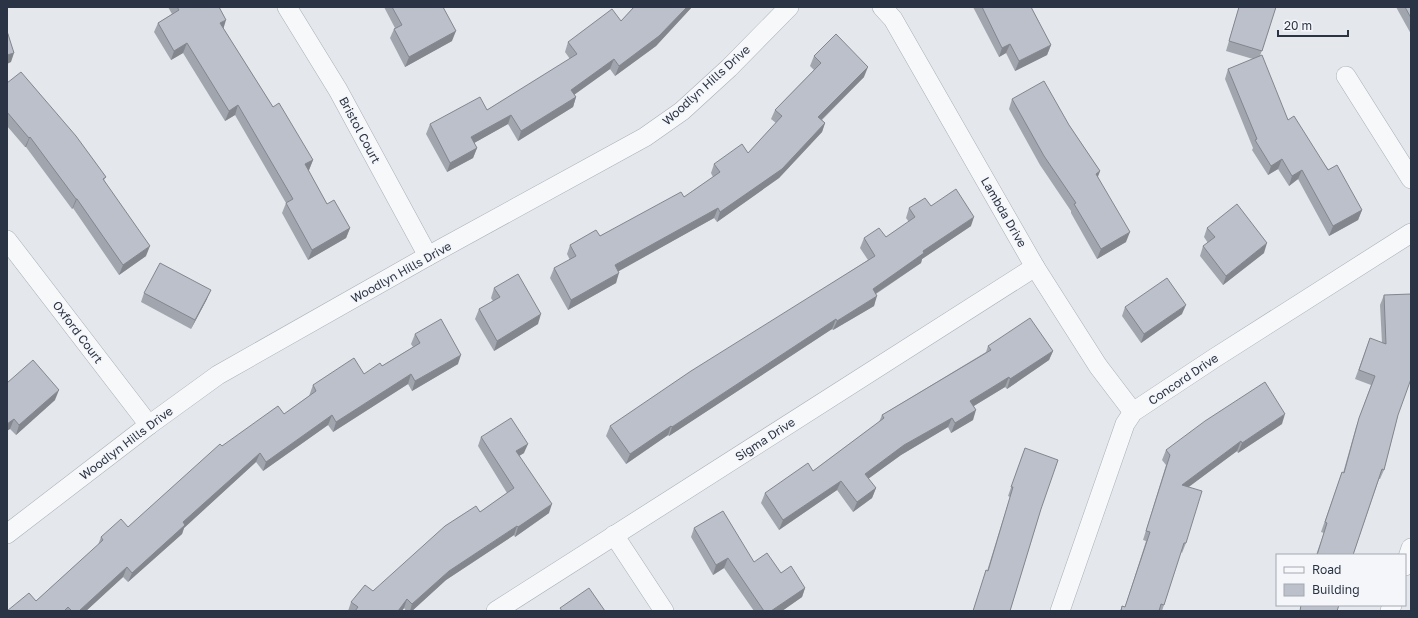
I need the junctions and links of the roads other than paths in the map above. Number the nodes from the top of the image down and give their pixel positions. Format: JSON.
{"nodes":[{"id":1,"x":287,"y":7,"type":"edge"},
{"id":2,"x":789,"y":7,"type":"edge"},
{"id":3,"x":882,"y":7,"type":"edge"},
{"id":4,"x":1346,"y":76,"type":"dead end"},
{"id":5,"x":1411,"y":179,"type":"edge"},
{"id":6,"x":1411,"y":233,"type":"edge"},
{"id":7,"x":7,"y":240,"type":"edge"},
{"id":8,"x":428,"y":256,"type":"junction"},
{"id":9,"x":1035,"y":267,"type":"junction"},
{"id":10,"x":1133,"y":412,"type":"junction"},
{"id":11,"x":149,"y":425,"type":"junction"},
{"id":12,"x":7,"y":534,"type":"edge"},
{"id":13,"x":614,"y":535,"type":"junction"},
{"id":14,"x":1411,"y":548,"type":"edge"},
{"id":15,"x":1406,"y":563,"type":"edge"},
{"id":16,"x":496,"y":611,"type":"edge"},
{"id":17,"x":664,"y":611,"type":"edge"},
{"id":18,"x":1060,"y":611,"type":"edge"}],
"edges":[{"from":1,"to":8,"type":"street","name":"Bristol Court"},
{"from":2,"to":8,"type":"street","name":"Woodlyn Hills Drive"},
{"from":3,"to":9,"type":"street","name":"Lambda Drive"},
{"from":4,"to":5,"type":"street"},
{"from":6,"to":10,"type":"street","name":"Concord Drive"},
{"from":7,"to":11,"type":"street","name":"Oxford Court"},
{"from":8,"to":11,"type":"street","name":"Woodlyn Hills Drive"},
{"from":9,"to":10,"type":"street","name":"Lambda Drive"},
{"from":9,"to":13,"type":"street","name":"Sigma Drive"},
{"from":10,"to":18,"type":"street","name":"Concord Drive"},
{"from":11,"to":12,"type":"street","name":"Woodlyn Hills Drive"},
{"from":13,"to":16,"type":"street","name":"Sigma Drive"},
{"from":13,"to":17,"type":"street"},
{"from":14,"to":15,"type":"street"}]}
